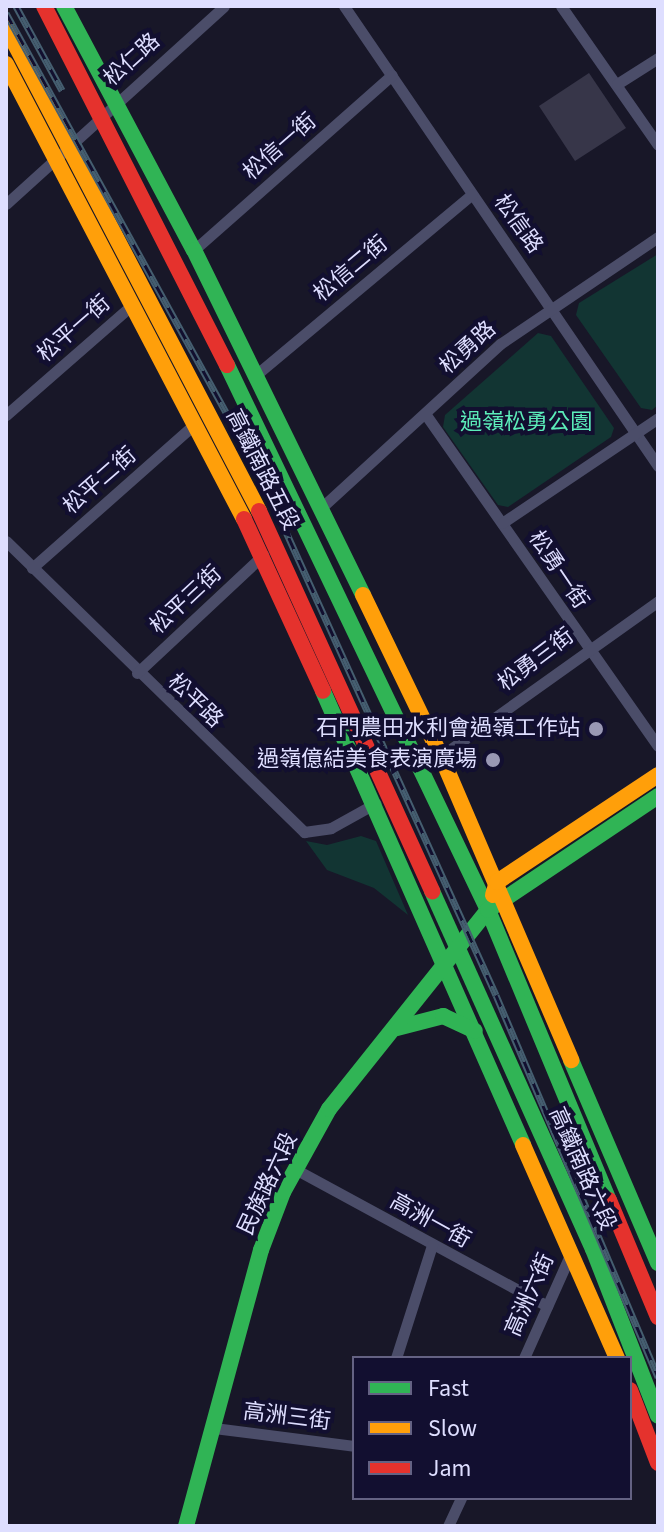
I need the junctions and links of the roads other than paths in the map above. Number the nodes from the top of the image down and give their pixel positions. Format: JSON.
{"nodes":[{"id":1,"x":44,"y":6,"type":"edge"},
{"id":2,"x":64,"y":6,"type":"edge"},
{"id":3,"x":224,"y":6,"type":"edge"},
{"id":4,"x":344,"y":6,"type":"edge"},
{"id":5,"x":561,"y":6,"type":"edge"},
{"id":6,"x":6,"y":27,"type":"edge"},
{"id":7,"x":658,"y":58,"type":"edge"},
{"id":8,"x":6,"y":64,"type":"edge"},
{"id":9,"x":392,"y":75,"type":"junction"},
{"id":10,"x":617,"y":84,"type":"junction"},
{"id":11,"x":117,"y":101,"type":"junction"},
{"id":12,"x":102,"y":115,"type":"junction"},
{"id":13,"x":69,"y":145,"type":"junction"},
{"id":14,"x":658,"y":145,"type":"edge"},
{"id":15,"x":55,"y":158,"type":"junction"},
{"id":16,"x":472,"y":194,"type":"junction"},
{"id":17,"x":6,"y":204,"type":"edge"},
{"id":18,"x":658,"y":237,"type":"edge"},
{"id":19,"x":194,"y":250,"type":"junction"},
{"id":20,"x":132,"y":305,"type":"junction"},
{"id":21,"x":550,"y":307,"type":"junction"},
{"id":22,"x":257,"y":374,"type":"junction"},
{"id":23,"x":6,"y":415,"type":"edge"},
{"id":24,"x":426,"y":415,"type":"junction"},
{"id":25,"x":658,"y":418,"type":"edge"},
{"id":26,"x":195,"y":424,"type":"junction"},
{"id":27,"x":636,"y":433,"type":"junction"},
{"id":28,"x":658,"y":466,"type":"edge"},
{"id":29,"x":321,"y":508,"type":"junction"},
{"id":30,"x":502,"y":523,"type":"junction"},
{"id":31,"x":6,"y":541,"type":"edge"},
{"id":32,"x":263,"y":555,"type":"junction"},
{"id":33,"x":32,"y":568,"type":"junction"},
{"id":34,"x":658,"y":601,"type":"edge"},
{"id":35,"x":586,"y":647,"type":"junction"},
{"id":36,"x":137,"y":673,"type":"junction"},
{"id":37,"x":658,"y":746,"type":"edge"},
{"id":38,"x":441,"y":756,"type":"junction"},
{"id":39,"x":658,"y":775,"type":"edge"},
{"id":40,"x":658,"y":796,"type":"edge"},
{"id":41,"x":376,"y":803,"type":"junction"},
{"id":42,"x":501,"y":890,"type":"junction"},
{"id":43,"x":488,"y":910,"type":"junction"},
{"id":44,"x":456,"y":944,"type":"junction"},
{"id":45,"x":445,"y":962,"type":"junction"},
{"id":46,"x":475,"y":1031,"type":"junction"},
{"id":47,"x":388,"y":1033,"type":"junction"},
{"id":48,"x":295,"y":1169,"type":"junction"},
{"id":49,"x":432,"y":1245,"type":"junction"},
{"id":50,"x":574,"y":1248,"type":"junction"},
{"id":51,"x":658,"y":1263,"type":"edge"},
{"id":52,"x":547,"y":1306,"type":"junction"},
{"id":53,"x":658,"y":1317,"type":"edge"},
{"id":54,"x":397,"y":1356,"type":"edge"},
{"id":55,"x":525,"y":1356,"type":"edge"},
{"id":56,"x":616,"y":1356,"type":"edge"},
{"id":57,"x":632,"y":1395,"type":"edge"},
{"id":58,"x":658,"y":1416,"type":"edge"},
{"id":59,"x":214,"y":1428,"type":"junction"},
{"id":60,"x":352,"y":1446,"type":"edge"},
{"id":61,"x":658,"y":1463,"type":"edge"},
{"id":62,"x":460,"y":1500,"type":"edge"},
{"id":63,"x":186,"y":1526,"type":"edge"},
{"id":64,"x":448,"y":1526,"type":"edge"}],
"edges":[{"from":1,"to":12,"type":"main road","name":"高鐵南路五段"},
{"from":2,"to":11,"type":"main road","name":"高鐵南路五段"},
{"from":3,"to":11,"type":"street","name":"松仁路"},
{"from":4,"to":9,"type":"street","name":"松信路"},
{"from":5,"to":10,"type":"street"},
{"from":6,"to":13,"type":"main road","name":"高鐵南路五段"},
{"from":7,"to":10,"type":"street"},
{"from":8,"to":15,"type":"main road","name":"高鐵南路五段"},
{"from":9,"to":16,"type":"street","name":"松信路"},
{"from":9,"to":19,"type":"street","name":"松信一街"},
{"from":10,"to":14,"type":"street"},
{"from":11,"to":12,"type":"street","name":"松仁路"},
{"from":11,"to":19,"type":"main road","name":"高鐵南路五段"},
{"from":12,"to":13,"type":"street","name":"松仁路"},
{"from":12,"to":43,"type":"main road","name":"高鐵南路五段"},
{"from":13,"to":15,"type":"street"},
{"from":13,"to":44,"type":"main road","name":"高鐵南路五段"},
{"from":15,"to":17,"type":"street"},
{"from":15,"to":20,"type":"main road","name":"高鐵南路五段"},
{"from":16,"to":21,"type":"street","name":"松信路"},
{"from":16,"to":22,"type":"street","name":"松信二街"},
{"from":18,"to":21,"type":"street","name":"松勇路"},
{"from":19,"to":22,"type":"main road","name":"高鐵南路五段"},
{"from":20,"to":23,"type":"street","name":"松平一街"},
{"from":20,"to":26,"type":"main road","name":"高鐵南路五段"},
{"from":21,"to":24,"type":"street","name":"松勇路"},
{"from":21,"to":27,"type":"street","name":"松信路"},
{"from":22,"to":29,"type":"main road","name":"高鐵南路五段"},
{"from":24,"to":29,"type":"street","name":"松勇路"},
{"from":24,"to":30,"type":"street","name":"松勇一街"},
{"from":25,"to":27,"type":"street"},
{"from":26,"to":32,"type":"main road","name":"高鐵南路五段"},
{"from":26,"to":33,"type":"street","name":"松平二街"},
{"from":27,"to":28,"type":"street","name":"松信路"},
{"from":27,"to":30,"type":"street"},
{"from":29,"to":38,"type":"main road","name":"高鐵南路五段"},
{"from":30,"to":35,"type":"street","name":"松勇一街"},
{"from":31,"to":33,"type":"street","name":"松平路"},
{"from":32,"to":36,"type":"street","name":"松平三街"},
{"from":32,"to":41,"type":"main road","name":"高鐵南路五段"},
{"from":33,"to":36,"type":"street","name":"松平路"},
{"from":34,"to":35,"type":"street","name":"松勇三街"},
{"from":35,"to":37,"type":"street","name":"松勇一街"},
{"from":35,"to":38,"type":"street","name":"松勇三街"},
{"from":36,"to":41,"type":"street","name":"松平路"},
{"from":38,"to":42,"type":"main road","name":"高鐵南路五段"},
{"from":39,"to":42,"type":"main road","name":"民族路六段"},
{"from":40,"to":42,"type":"main road","name":"民族路六段"},
{"from":41,"to":45,"type":"main road","name":"高鐵南路五段"},
{"from":42,"to":43,"type":"main road","name":"民族路六段"},
{"from":42,"to":51,"type":"main road","name":"高鐵南路六段"},
{"from":43,"to":44,"type":"main road","name":"民族路六段"},
{"from":43,"to":53,"type":"main road","name":"高鐵南路六段"},
{"from":44,"to":45,"type":"main road","name":"民族路六段"},
{"from":44,"to":58,"type":"main road","name":"高鐵南路六段"},
{"from":45,"to":46,"type":"main road","name":"高鐵南路六段"},
{"from":45,"to":47,"type":"main road","name":"民族路六段"},
{"from":46,"to":47,"type":"main road"},
{"from":46,"to":50,"type":"main road","name":"高鐵南路六段"},
{"from":47,"to":48,"type":"main road","name":"民族路六段"},
{"from":48,"to":49,"type":"street","name":"高洲一街"},
{"from":48,"to":59,"type":"main road","name":"民族路六段"},
{"from":49,"to":52,"type":"street","name":"高洲一街"},
{"from":49,"to":54,"type":"street"},
{"from":50,"to":52,"type":"street","name":"高洲六街"},
{"from":50,"to":56,"type":"main road","name":"高鐵南路六段"},
{"from":52,"to":55,"type":"street","name":"高洲六街"},
{"from":57,"to":61,"type":"main road"},
{"from":59,"to":60,"type":"street","name":"高洲三街"},
{"from":59,"to":63,"type":"main road","name":"民族路六段"},
{"from":62,"to":64,"type":"street"}]}
